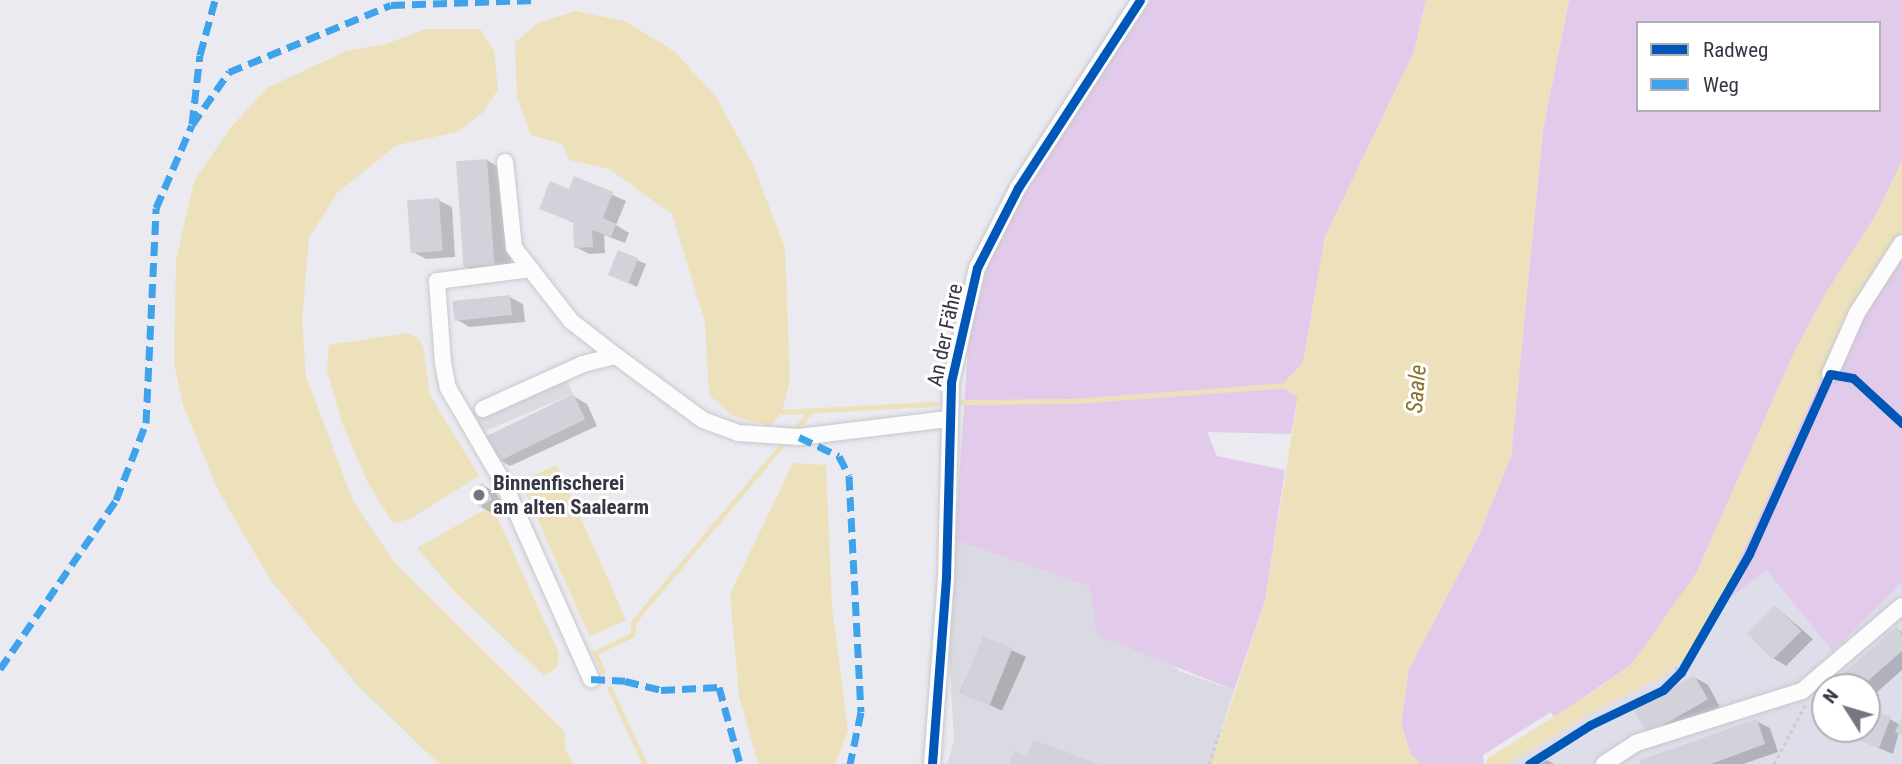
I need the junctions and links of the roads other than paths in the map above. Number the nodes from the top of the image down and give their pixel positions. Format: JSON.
{"nodes":[{"id":1,"x":1140,"y":0,"type":"edge"},
{"id":2,"x":505,"y":162,"type":"dead end"},
{"id":3,"x":1902,"y":243,"type":"edge"},
{"id":4,"x":531,"y":269,"type":"junction"},
{"id":5,"x":616,"y":356,"type":"junction"},
{"id":6,"x":1830,"y":374,"type":"dead end"},
{"id":7,"x":483,"y":409,"type":"dead end"},
{"id":8,"x":948,"y":419,"type":"junction"},
{"id":9,"x":1902,"y":606,"type":"edge"},
{"id":10,"x":591,"y":679,"type":"dead end"},
{"id":11,"x":932,"y":764,"type":"edge"},
{"id":12,"x":1604,"y":764,"type":"edge"}],
"edges":[{"from":1,"to":8,"type":"lane","name":"An der Fähre"},
{"from":2,"to":4,"type":"lane"},
{"from":3,"to":6,"type":"lane"},
{"from":4,"to":5,"type":"lane"},
{"from":4,"to":10,"type":"lane"},
{"from":5,"to":7,"type":"lane"},
{"from":5,"to":8,"type":"lane"},
{"from":8,"to":11,"type":"lane","name":"An der Fähre"},
{"from":9,"to":12,"type":"lane"}]}
